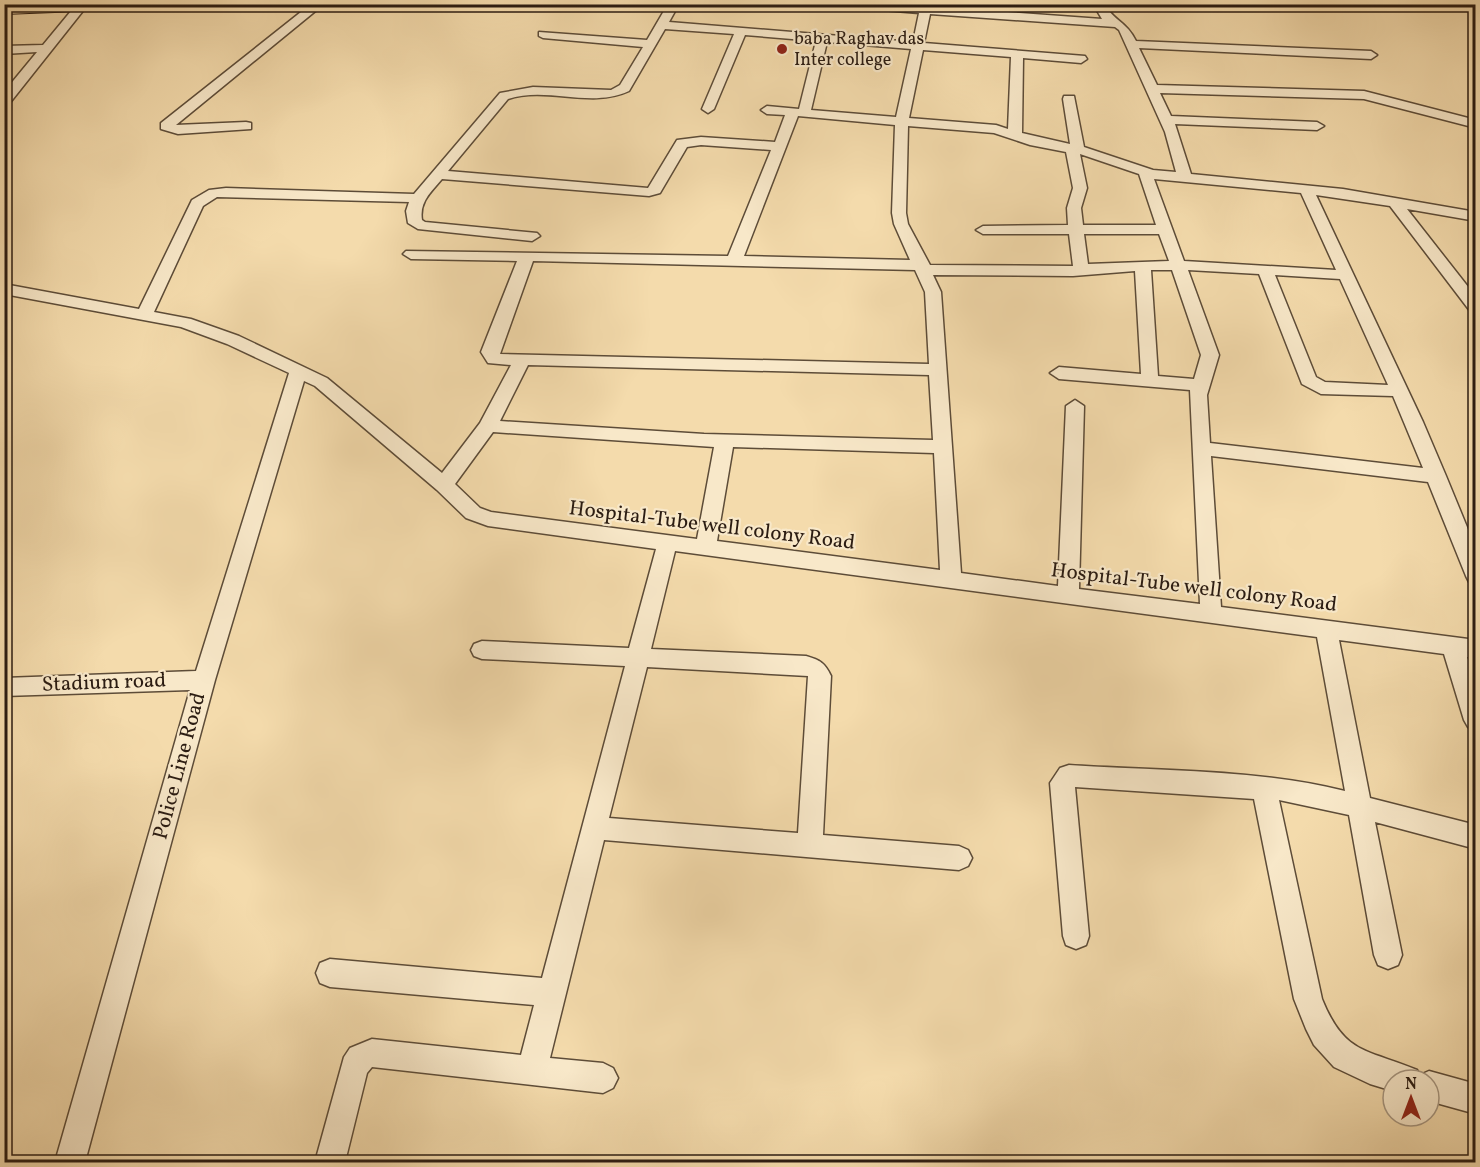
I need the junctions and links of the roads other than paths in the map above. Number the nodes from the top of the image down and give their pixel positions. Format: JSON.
{"nodes":[{"id":1,"x":318,"y":4,"type":"edge"},
{"id":2,"x":674,"y":4,"type":"edge"},
{"id":3,"x":845,"y":4,"type":"edge"},
{"id":4,"x":1054,"y":4,"type":"edge"},
{"id":5,"x":1098,"y":4,"type":"edge"},
{"id":6,"x":120,"y":5,"type":"edge"},
{"id":7,"x":153,"y":5,"type":"edge"},
{"id":8,"x":894,"y":6,"type":"edge"},
{"id":9,"x":75,"y":7,"type":"edge"},
{"id":10,"x":969,"y":9,"type":"edge"},
{"id":11,"x":4,"y":10,"type":"edge"},
{"id":12,"x":925,"y":11,"type":"junction"},
{"id":13,"x":1055,"y":21,"type":"junction"},
{"id":14,"x":1117,"y":24,"type":"junction"},
{"id":15,"x":663,"y":25,"type":"junction"},
{"id":16,"x":741,"y":32,"type":"junction"},
{"id":17,"x":543,"y":34,"type":"dead end"},
{"id":18,"x":822,"y":39,"type":"junction"},
{"id":19,"x":652,"y":44,"type":"junction"},
{"id":20,"x":1131,"y":44,"type":"junction"},
{"id":21,"x":918,"y":46,"type":"junction"},
{"id":22,"x":47,"y":48,"type":"junction"},
{"id":23,"x":4,"y":50,"type":"edge"},
{"id":24,"x":1017,"y":55,"type":"junction"},
{"id":25,"x":1371,"y":55,"type":"dead end"},
{"id":26,"x":1081,"y":59,"type":"dead end"},
{"id":27,"x":1152,"y":89,"type":"junction"},
{"id":28,"x":1069,"y":99,"type":"dead end"},
{"id":29,"x":4,"y":101,"type":"edge"},
{"id":30,"x":708,"y":109,"type":"dead end"},
{"id":31,"x":768,"y":110,"type":"dead end"},
{"id":32,"x":798,"y":113,"type":"junction"},
{"id":33,"x":1167,"y":120,"type":"junction"},
{"id":34,"x":902,"y":121,"type":"junction"},
{"id":35,"x":1476,"y":124,"type":"edge"},
{"id":36,"x":246,"y":126,"type":"dead end"},
{"id":37,"x":1317,"y":126,"type":"dead end"},
{"id":38,"x":1015,"y":134,"type":"junction"},
{"id":39,"x":779,"y":146,"type":"junction"},
{"id":40,"x":1075,"y":149,"type":"junction"},
{"id":41,"x":1145,"y":172,"type":"junction"},
{"id":42,"x":438,"y":174,"type":"junction"},
{"id":43,"x":1185,"y":178,"type":"junction"},
{"id":44,"x":1307,"y":190,"type":"junction"},
{"id":45,"x":418,"y":198,"type":"junction"},
{"id":46,"x":1395,"y":203,"type":"junction"},
{"id":47,"x":1476,"y":217,"type":"edge"},
{"id":48,"x":983,"y":230,"type":"dead end"},
{"id":49,"x":1076,"y":230,"type":"junction"},
{"id":50,"x":1166,"y":230,"type":"junction"},
{"id":51,"x":532,"y":236,"type":"dead end"},
{"id":52,"x":411,"y":254,"type":"dead end"},
{"id":53,"x":527,"y":256,"type":"junction"},
{"id":54,"x":734,"y":261,"type":"junction"},
{"id":55,"x":1179,"y":265,"type":"junction"},
{"id":56,"x":1143,"y":266,"type":"junction"},
{"id":57,"x":923,"y":267,"type":"junction"},
{"id":58,"x":1081,"y":270,"type":"junction"},
{"id":59,"x":1265,"y":270,"type":"junction"},
{"id":60,"x":1347,"y":275,"type":"junction"},
{"id":61,"x":4,"y":290,"type":"edge"},
{"id":62,"x":1476,"y":309,"type":"edge"},
{"id":63,"x":144,"y":316,"type":"junction"},
{"id":64,"x":522,"y":361,"type":"junction"},
{"id":65,"x":938,"y":370,"type":"junction"},
{"id":66,"x":298,"y":371,"type":"junction"},
{"id":67,"x":1059,"y":373,"type":"dead end"},
{"id":68,"x":1150,"y":381,"type":"junction"},
{"id":69,"x":1199,"y":386,"type":"junction"},
{"id":70,"x":1400,"y":391,"type":"junction"},
{"id":71,"x":1075,"y":406,"type":"dead end"},
{"id":72,"x":488,"y":426,"type":"junction"},
{"id":73,"x":725,"y":440,"type":"junction"},
{"id":74,"x":943,"y":447,"type":"junction"},
{"id":75,"x":1201,"y":448,"type":"junction"},
{"id":76,"x":1436,"y":476,"type":"junction"},
{"id":77,"x":444,"y":485,"type":"junction"},
{"id":78,"x":667,"y":544,"type":"junction"},
{"id":79,"x":705,"y":549,"type":"junction"},
{"id":80,"x":1476,"y":576,"type":"edge"},
{"id":81,"x":951,"y":580,"type":"junction"},
{"id":82,"x":1068,"y":596,"type":"junction"},
{"id":83,"x":1211,"y":614,"type":"junction"},
{"id":84,"x":1326,"y":629,"type":"junction"},
{"id":85,"x":1464,"y":647,"type":"edge"},
{"id":86,"x":482,"y":650,"type":"dead end"},
{"id":87,"x":637,"y":658,"type":"junction"},
{"id":88,"x":204,"y":680,"type":"junction"},
{"id":89,"x":4,"y":687,"type":"edge"},
{"id":90,"x":1476,"y":720,"type":"edge"},
{"id":91,"x":1264,"y":788,"type":"junction"},
{"id":92,"x":1360,"y":806,"type":"junction"},
{"id":93,"x":594,"y":828,"type":"junction"},
{"id":94,"x":1476,"y":837,"type":"edge"},
{"id":95,"x":810,"y":847,"type":"junction"},
{"id":96,"x":959,"y":858,"type":"dead end"},
{"id":97,"x":1076,"y":936,"type":"dead end"},
{"id":98,"x":1388,"y":955,"type":"dead end"},
{"id":99,"x":330,"y":973,"type":"dead end"},
{"id":100,"x":551,"y":993,"type":"junction"},
{"id":101,"x":532,"y":1070,"type":"junction"},
{"id":102,"x":1381,"y":1073,"type":"edge"},
{"id":103,"x":603,"y":1078,"type":"dead end"},
{"id":104,"x":1441,"y":1089,"type":"edge"},
{"id":105,"x":1476,"y":1099,"type":"edge"},
{"id":106,"x":70,"y":1162,"type":"edge"},
{"id":107,"x":330,"y":1162,"type":"edge"}],
"edges":[{"from":1,"to":36,"type":"street"},
{"from":2,"to":15,"type":"street"},
{"from":3,"to":8,"type":"street"},
{"from":4,"to":13,"type":"street"},
{"from":5,"to":14,"type":"street"},
{"from":6,"to":7,"type":"main road"},
{"from":6,"to":9,"type":"main road"},
{"from":8,"to":12,"type":"street"},
{"from":9,"to":11,"type":"main road"},
{"from":9,"to":22,"type":"street"},
{"from":10,"to":12,"type":"street"},
{"from":10,"to":13,"type":"street"},
{"from":12,"to":21,"type":"street"},
{"from":13,"to":14,"type":"street"},
{"from":14,"to":20,"type":"street"},
{"from":15,"to":16,"type":"street"},
{"from":15,"to":19,"type":"street"},
{"from":16,"to":18,"type":"street"},
{"from":16,"to":30,"type":"street"},
{"from":17,"to":19,"type":"street"},
{"from":18,"to":21,"type":"street"},
{"from":18,"to":32,"type":"street"},
{"from":19,"to":42,"type":"street"},
{"from":20,"to":25,"type":"street"},
{"from":20,"to":27,"type":"street"},
{"from":21,"to":24,"type":"street"},
{"from":21,"to":34,"type":"street"},
{"from":22,"to":23,"type":"street"},
{"from":22,"to":29,"type":"street"},
{"from":24,"to":26,"type":"street"},
{"from":24,"to":38,"type":"street"},
{"from":27,"to":33,"type":"street"},
{"from":27,"to":35,"type":"street"},
{"from":28,"to":40,"type":"street"},
{"from":31,"to":32,"type":"street"},
{"from":32,"to":34,"type":"street"},
{"from":32,"to":39,"type":"street"},
{"from":33,"to":37,"type":"street"},
{"from":33,"to":43,"type":"street"},
{"from":34,"to":38,"type":"street"},
{"from":34,"to":57,"type":"street"},
{"from":38,"to":40,"type":"street"},
{"from":39,"to":42,"type":"street"},
{"from":39,"to":54,"type":"street"},
{"from":40,"to":41,"type":"street"},
{"from":40,"to":49,"type":"street"},
{"from":41,"to":43,"type":"street"},
{"from":41,"to":50,"type":"street"},
{"from":42,"to":45,"type":"street"},
{"from":43,"to":44,"type":"street"},
{"from":44,"to":46,"type":"street"},
{"from":44,"to":60,"type":"street"},
{"from":45,"to":51,"type":"street"},
{"from":45,"to":63,"type":"street"},
{"from":46,"to":47,"type":"street"},
{"from":46,"to":62,"type":"street"},
{"from":48,"to":49,"type":"street"},
{"from":49,"to":50,"type":"street"},
{"from":49,"to":58,"type":"street"},
{"from":50,"to":55,"type":"street"},
{"from":52,"to":53,"type":"street"},
{"from":53,"to":54,"type":"street"},
{"from":53,"to":64,"type":"street"},
{"from":54,"to":57,"type":"street"},
{"from":55,"to":56,"type":"street"},
{"from":55,"to":59,"type":"street"},
{"from":55,"to":69,"type":"street"},
{"from":56,"to":58,"type":"street"},
{"from":56,"to":68,"type":"street"},
{"from":57,"to":58,"type":"street"},
{"from":57,"to":65,"type":"street"},
{"from":59,"to":60,"type":"street"},
{"from":59,"to":70,"type":"street"},
{"from":60,"to":70,"type":"street"},
{"from":61,"to":63,"type":"street","name":"Hospital-Tube well colony Road"},
{"from":63,"to":66,"type":"street","name":"Hospital-Tube well colony Road"},
{"from":64,"to":65,"type":"street"},
{"from":64,"to":72,"type":"street"},
{"from":65,"to":74,"type":"street"},
{"from":66,"to":77,"type":"street","name":"Hospital-Tube well colony Road"},
{"from":66,"to":88,"type":"street","name":"Police Line Road"},
{"from":67,"to":68,"type":"street"},
{"from":68,"to":69,"type":"street"},
{"from":69,"to":75,"type":"street"},
{"from":70,"to":76,"type":"street"},
{"from":71,"to":82,"type":"street"},
{"from":72,"to":73,"type":"street"},
{"from":72,"to":77,"type":"street"},
{"from":73,"to":74,"type":"street"},
{"from":73,"to":79,"type":"street"},
{"from":74,"to":81,"type":"street"},
{"from":75,"to":76,"type":"street"},
{"from":75,"to":83,"type":"street"},
{"from":76,"to":80,"type":"street"},
{"from":77,"to":78,"type":"street","name":"Hospital-Tube well colony Road"},
{"from":78,"to":79,"type":"street","name":"Hospital-Tube well colony Road"},
{"from":78,"to":87,"type":"street"},
{"from":79,"to":81,"type":"street","name":"Hospital-Tube well colony Road"},
{"from":81,"to":82,"type":"street","name":"Hospital-Tube well colony Road"},
{"from":82,"to":83,"type":"street","name":"Hospital-Tube well colony Road"},
{"from":83,"to":84,"type":"street","name":"Hospital-Tube well colony Road"},
{"from":84,"to":85,"type":"street","name":"Hospital-Tube well colony Road"},
{"from":84,"to":92,"type":"street"},
{"from":85,"to":90,"type":"street"},
{"from":86,"to":87,"type":"street"},
{"from":87,"to":93,"type":"street"},
{"from":87,"to":95,"type":"street"},
{"from":88,"to":89,"type":"street","name":"Stadium road"},
{"from":88,"to":106,"type":"street","name":"Police Line Road"},
{"from":91,"to":92,"type":"street"},
{"from":91,"to":97,"type":"street"},
{"from":91,"to":102,"type":"street"},
{"from":92,"to":94,"type":"street"},
{"from":92,"to":98,"type":"street"},
{"from":93,"to":95,"type":"street"},
{"from":93,"to":100,"type":"street"},
{"from":95,"to":96,"type":"street"},
{"from":99,"to":100,"type":"street"},
{"from":100,"to":101,"type":"street"},
{"from":101,"to":103,"type":"street"},
{"from":101,"to":107,"type":"street"},
{"from":104,"to":105,"type":"street"}]}
